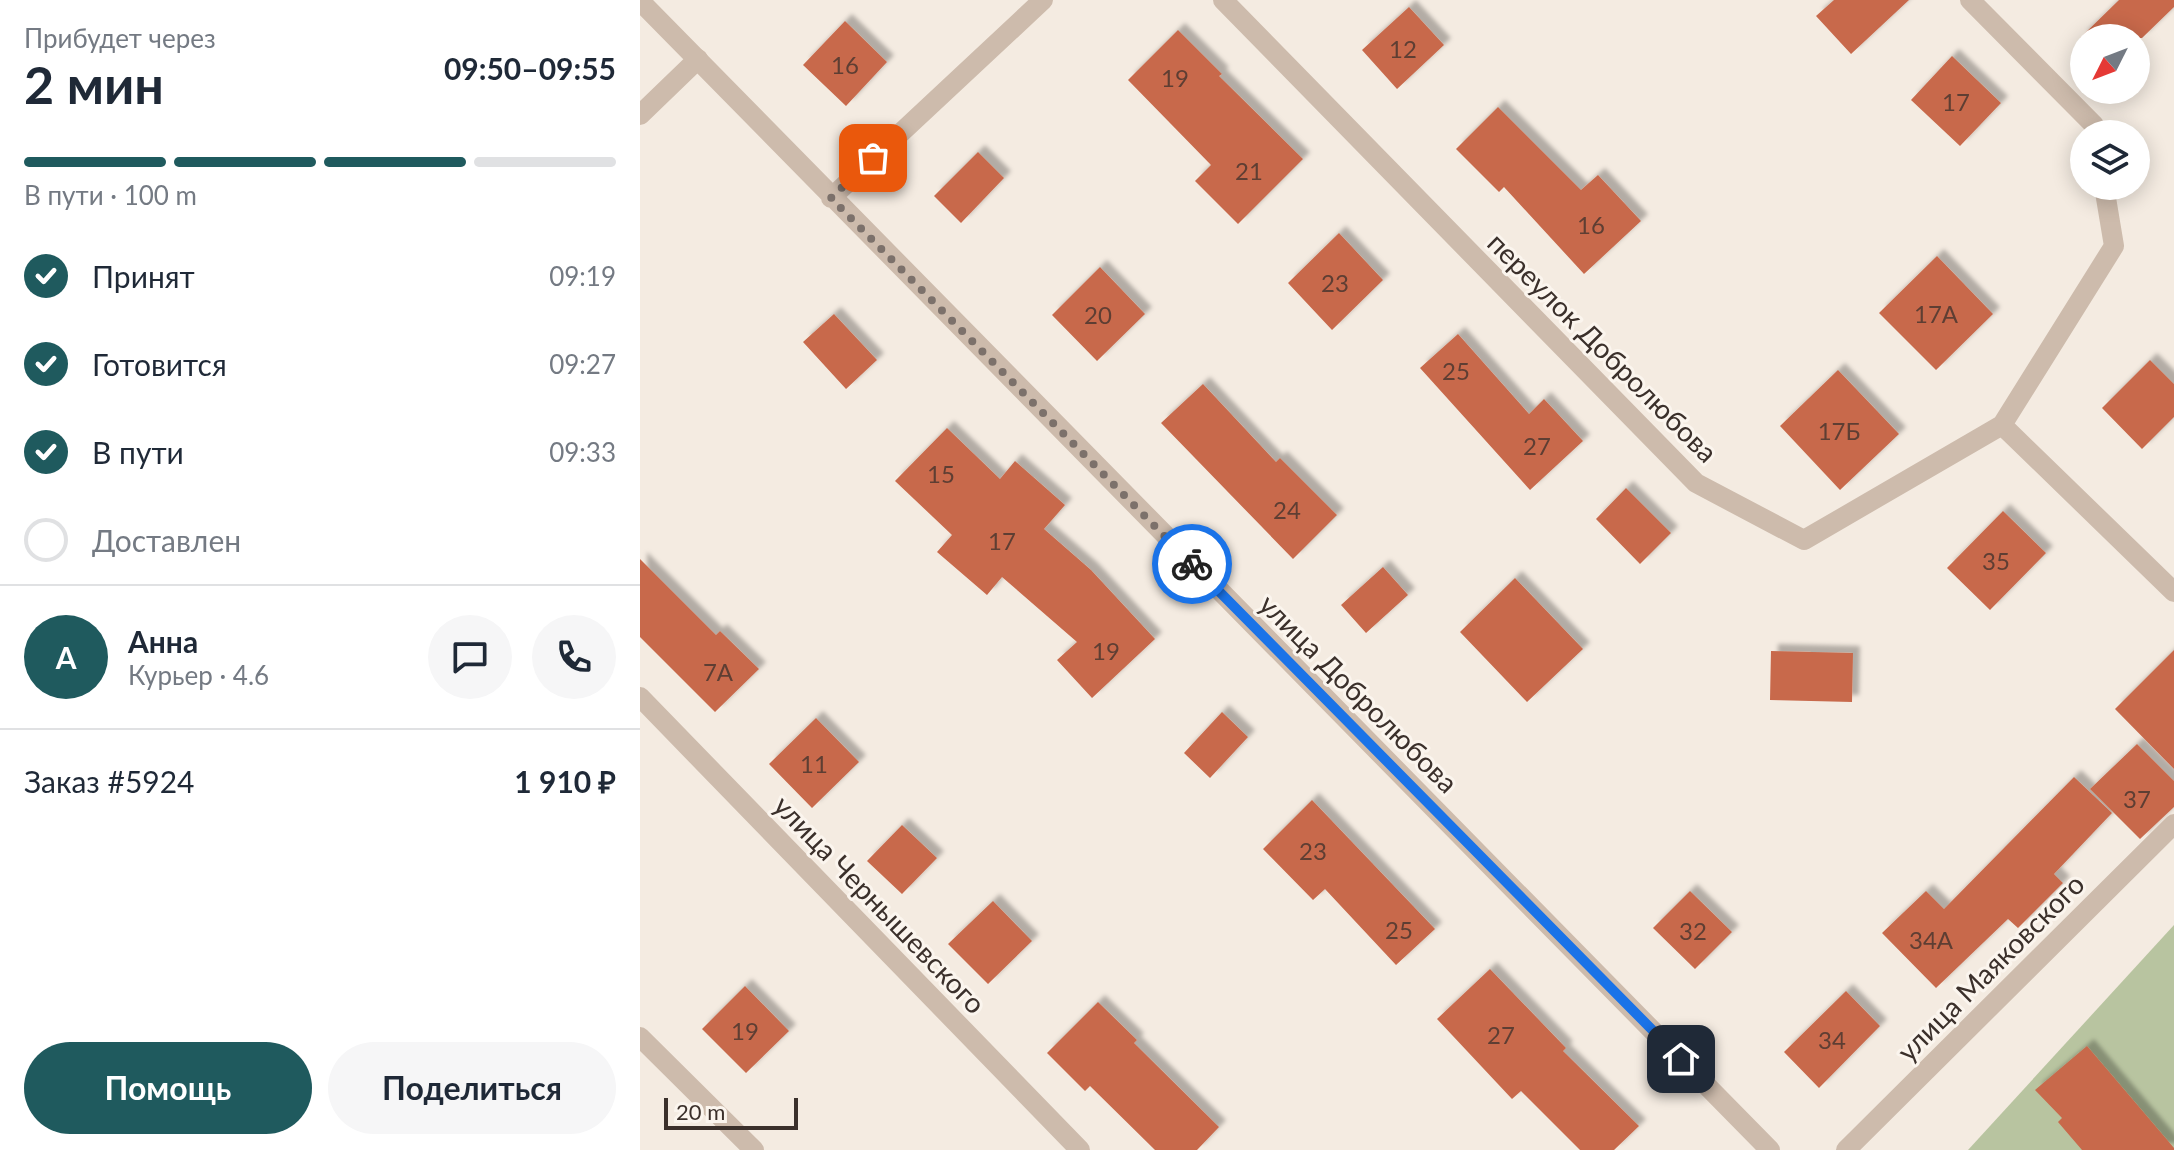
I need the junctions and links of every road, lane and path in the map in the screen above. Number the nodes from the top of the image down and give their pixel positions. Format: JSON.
{"nodes":[{"id":1,"x":1043,"y":0,"type":"edge"},
{"id":2,"x":1223,"y":0,"type":"edge"},
{"id":3,"x":1970,"y":0,"type":"edge"},
{"id":4,"x":640,"y":1,"type":"edge"},
{"id":5,"x":698,"y":59,"type":"junction"},
{"id":6,"x":640,"y":115,"type":"edge"},
{"id":7,"x":2089,"y":120,"type":"edge"},
{"id":8,"x":831,"y":198,"type":"junction"},
{"id":9,"x":2106,"y":200,"type":"edge"},
{"id":10,"x":2002,"y":425,"type":"junction"},
{"id":11,"x":2174,"y":592,"type":"edge"},
{"id":12,"x":640,"y":697,"type":"edge"},
{"id":13,"x":2174,"y":824,"type":"edge"},
{"id":14,"x":640,"y":1037,"type":"edge"},
{"id":15,"x":754,"y":1150,"type":"edge"},
{"id":16,"x":1080,"y":1150,"type":"edge"},
{"id":17,"x":1770,"y":1150,"type":"edge"},
{"id":18,"x":1846,"y":1150,"type":"edge"}],
"edges":[{"from":1,"to":8,"type":"street"},
{"from":2,"to":10,"type":"street","name":"переулок Добролюбова"},
{"from":3,"to":7,"type":"street"},
{"from":4,"to":5,"type":"street","name":"улица Добролюбова"},
{"from":5,"to":6,"type":"street"},
{"from":5,"to":8,"type":"street","name":"улица Добролюбова"},
{"from":8,"to":17,"type":"street","name":"улица Добролюбова"},
{"from":9,"to":10,"type":"street"},
{"from":10,"to":11,"type":"street"},
{"from":12,"to":16,"type":"street","name":"улица Чернышевского"},
{"from":13,"to":18,"type":"street","name":"улица Маяковского"},
{"from":14,"to":15,"type":"street"}]}
